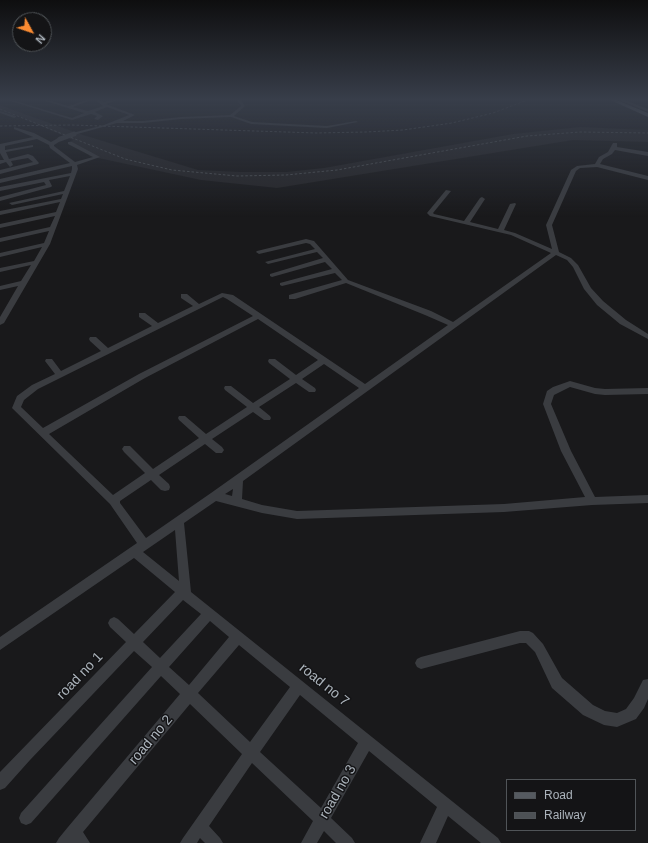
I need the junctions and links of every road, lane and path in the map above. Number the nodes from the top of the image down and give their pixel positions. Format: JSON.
{"nodes":[{"id":1,"x":31,"y":138,"type":"edge"},
{"id":2,"x":40,"y":138,"type":"edge"},
{"id":3,"x":62,"y":138,"type":"edge"},
{"id":4,"x":70,"y":143,"type":"dead end"},
{"id":5,"x":51,"y":144,"type":"junction"},
{"id":6,"x":31,"y":146,"type":"dead end"},
{"id":7,"x":2,"y":152,"type":"edge"},
{"id":8,"x":648,"y":154,"type":"edge"},
{"id":9,"x":8,"y":160,"type":"junction"},
{"id":10,"x":0,"y":162,"type":"edge"},
{"id":11,"x":74,"y":164,"type":"junction"},
{"id":12,"x":597,"y":165,"type":"junction"},
{"id":13,"x":12,"y":169,"type":"junction"},
{"id":14,"x":0,"y":172,"type":"edge"},
{"id":15,"x":72,"y":174,"type":"junction"},
{"id":16,"x":16,"y":177,"type":"junction"},
{"id":17,"x":45,"y":178,"type":"junction"},
{"id":18,"x":648,"y":178,"type":"edge"},
{"id":19,"x":0,"y":181,"type":"edge"},
{"id":20,"x":0,"y":189,"type":"edge"},
{"id":21,"x":448,"y":191,"type":"dead end"},
{"id":22,"x":66,"y":192,"type":"junction"},
{"id":23,"x":0,"y":199,"type":"edge"},
{"id":24,"x":482,"y":199,"type":"dead end"},
{"id":25,"x":63,"y":200,"type":"junction"},
{"id":26,"x":12,"y":203,"type":"dead end"},
{"id":27,"x":513,"y":204,"type":"dead end"},
{"id":28,"x":0,"y":213,"type":"edge"},
{"id":29,"x":58,"y":213,"type":"junction"},
{"id":30,"x":466,"y":223,"type":"junction"},
{"id":31,"x":0,"y":226,"type":"edge"},
{"id":32,"x":54,"y":228,"type":"junction"},
{"id":33,"x":500,"y":231,"type":"junction"},
{"id":34,"x":0,"y":240,"type":"edge"},
{"id":35,"x":47,"y":244,"type":"junction"},
{"id":36,"x":319,"y":250,"type":"junction"},
{"id":37,"x":259,"y":252,"type":"dead end"},
{"id":38,"x":0,"y":254,"type":"edge"},
{"id":39,"x":555,"y":254,"type":"junction"},
{"id":40,"x":327,"y":259,"type":"junction"},
{"id":41,"x":37,"y":262,"type":"junction"},
{"id":42,"x":268,"y":262,"type":"dead end"},
{"id":43,"x":0,"y":270,"type":"edge"},
{"id":44,"x":337,"y":270,"type":"junction"},
{"id":45,"x":272,"y":275,"type":"dead end"},
{"id":46,"x":346,"y":281,"type":"junction"},
{"id":47,"x":23,"y":282,"type":"junction"},
{"id":48,"x":282,"y":284,"type":"dead end"},
{"id":49,"x":0,"y":288,"type":"edge"},
{"id":50,"x":184,"y":296,"type":"dead end"},
{"id":51,"x":292,"y":297,"type":"dead end"},
{"id":52,"x":10,"y":305,"type":"junction"},
{"id":53,"x":198,"y":306,"type":"junction"},
{"id":54,"x":0,"y":307,"type":"edge"},
{"id":55,"x":142,"y":315,"type":"dead end"},
{"id":56,"x":258,"y":316,"type":"junction"},
{"id":57,"x":0,"y":323,"type":"edge"},
{"id":58,"x":453,"y":325,"type":"junction"},
{"id":59,"x":158,"y":327,"type":"junction"},
{"id":60,"x":648,"y":337,"type":"edge"},
{"id":61,"x":93,"y":339,"type":"dead end"},
{"id":62,"x":106,"y":352,"type":"junction"},
{"id":63,"x":49,"y":361,"type":"dead end"},
{"id":64,"x":272,"y":361,"type":"dead end"},
{"id":65,"x":323,"y":361,"type":"junction"},
{"id":66,"x":60,"y":375,"type":"junction"},
{"id":67,"x":296,"y":378,"type":"junction"},
{"id":68,"x":228,"y":388,"type":"dead end"},
{"id":69,"x":365,"y":388,"type":"junction"},
{"id":70,"x":312,"y":390,"type":"dead end"},
{"id":71,"x":648,"y":391,"type":"edge"},
{"id":72,"x":253,"y":407,"type":"junction"},
{"id":73,"x":182,"y":418,"type":"dead end"},
{"id":74,"x":267,"y":418,"type":"dead end"},
{"id":75,"x":42,"y":433,"type":"junction"},
{"id":76,"x":206,"y":439,"type":"junction"},
{"id":77,"x":127,"y":449,"type":"dead end"},
{"id":78,"x":219,"y":450,"type":"dead end"},
{"id":79,"x":152,"y":475,"type":"junction"},
{"id":80,"x":238,"y":480,"type":"junction"},
{"id":81,"x":164,"y":487,"type":"dead end"},
{"id":82,"x":215,"y":496,"type":"junction"},
{"id":83,"x":648,"y":499,"type":"edge"},
{"id":84,"x":592,"y":501,"type":"junction"},
{"id":85,"x":114,"y":502,"type":"junction"},
{"id":86,"x":237,"y":502,"type":"junction"},
{"id":87,"x":179,"y":521,"type":"junction"},
{"id":88,"x":140,"y":548,"type":"junction"},
{"id":89,"x":185,"y":594,"type":"junction"},
{"id":90,"x":209,"y":613,"type":"junction"},
{"id":91,"x":114,"y":623,"type":"dead end"},
{"id":92,"x":238,"y":636,"type":"junction"},
{"id":93,"x":135,"y":643,"type":"junction"},
{"id":94,"x":0,"y":644,"type":"edge"},
{"id":95,"x":421,"y":663,"type":"dead end"},
{"id":96,"x":160,"y":667,"type":"junction"},
{"id":97,"x":299,"y":685,"type":"junction"},
{"id":98,"x":648,"y":685,"type":"edge"},
{"id":99,"x":190,"y":694,"type":"junction"},
{"id":100,"x":367,"y":741,"type":"junction"},
{"id":101,"x":252,"y":753,"type":"junction"},
{"id":102,"x":0,"y":783,"type":"edge"},
{"id":103,"x":446,"y":805,"type":"junction"},
{"id":104,"x":26,"y":818,"type":"dead end"},
{"id":105,"x":322,"y":820,"type":"junction"},
{"id":106,"x":200,"y":826,"type":"junction"},
{"id":107,"x":73,"y":839,"type":"edge"},
{"id":108,"x":188,"y":843,"type":"edge"},
{"id":109,"x":215,"y":843,"type":"edge"},
{"id":110,"x":309,"y":843,"type":"edge"},
{"id":111,"x":347,"y":843,"type":"edge"},
{"id":112,"x":428,"y":843,"type":"edge"},
{"id":113,"x":493,"y":843,"type":"edge"}],
"edges":[{"from":1,"to":7,"type":"street"},
{"from":2,"to":5,"type":"street"},
{"from":3,"to":5,"type":"street","bridge":true},
{"from":4,"to":11,"type":"street"},
{"from":5,"to":11,"type":"street"},
{"from":6,"to":7,"type":"street"},
{"from":7,"to":9,"type":"street"},
{"from":8,"to":12,"type":"street"},
{"from":9,"to":10,"type":"street"},
{"from":9,"to":13,"type":"street"},
{"from":9,"to":13,"type":"street"},
{"from":11,"to":15,"type":"street"},
{"from":11,"to":16,"type":"street"},
{"from":12,"to":18,"type":"street"},
{"from":12,"to":39,"type":"street"},
{"from":13,"to":14,"type":"street"},
{"from":13,"to":16,"type":"street"},
{"from":15,"to":17,"type":"street"},
{"from":15,"to":22,"type":"street"},
{"from":16,"to":19,"type":"street"},
{"from":17,"to":20,"type":"street"},
{"from":17,"to":23,"type":"street"},
{"from":21,"to":30,"type":"street"},
{"from":22,"to":25,"type":"street"},
{"from":22,"to":26,"type":"street"},
{"from":24,"to":30,"type":"street"},
{"from":25,"to":28,"type":"street"},
{"from":25,"to":29,"type":"street"},
{"from":27,"to":33,"type":"street"},
{"from":29,"to":31,"type":"street"},
{"from":29,"to":32,"type":"street"},
{"from":30,"to":33,"type":"street"},
{"from":32,"to":34,"type":"street"},
{"from":32,"to":35,"type":"street"},
{"from":33,"to":39,"type":"street"},
{"from":35,"to":38,"type":"street"},
{"from":35,"to":41,"type":"street"},
{"from":36,"to":37,"type":"street"},
{"from":36,"to":40,"type":"street"},
{"from":36,"to":42,"type":"street"},
{"from":39,"to":58,"type":"street"},
{"from":39,"to":60,"type":"street"},
{"from":40,"to":44,"type":"street"},
{"from":40,"to":45,"type":"street"},
{"from":41,"to":43,"type":"street"},
{"from":41,"to":47,"type":"street"},
{"from":44,"to":46,"type":"street"},
{"from":44,"to":48,"type":"street"},
{"from":46,"to":51,"type":"street"},
{"from":46,"to":58,"type":"street"},
{"from":47,"to":49,"type":"street"},
{"from":47,"to":52,"type":"street"},
{"from":50,"to":53,"type":"street"},
{"from":52,"to":54,"type":"street"},
{"from":52,"to":57,"type":"street"},
{"from":53,"to":56,"type":"street"},
{"from":53,"to":59,"type":"street"},
{"from":55,"to":59,"type":"street"},
{"from":56,"to":65,"type":"street"},
{"from":56,"to":75,"type":"street"},
{"from":58,"to":69,"type":"street"},
{"from":59,"to":62,"type":"street"},
{"from":61,"to":62,"type":"street"},
{"from":62,"to":66,"type":"street"},
{"from":63,"to":66,"type":"street"},
{"from":64,"to":67,"type":"street"},
{"from":65,"to":67,"type":"street"},
{"from":65,"to":69,"type":"street"},
{"from":66,"to":75,"type":"street","name":"road no 7"},
{"from":67,"to":70,"type":"street"},
{"from":67,"to":72,"type":"street"},
{"from":68,"to":72,"type":"street"},
{"from":69,"to":80,"type":"street"},
{"from":71,"to":84,"type":"street"},
{"from":72,"to":74,"type":"street"},
{"from":72,"to":76,"type":"street"},
{"from":73,"to":76,"type":"street"},
{"from":75,"to":85,"type":"street","name":"road no 7"},
{"from":76,"to":78,"type":"street"},
{"from":76,"to":79,"type":"street"},
{"from":77,"to":79,"type":"street"},
{"from":79,"to":81,"type":"street"},
{"from":79,"to":85,"type":"street"},
{"from":80,"to":82,"type":"street"},
{"from":80,"to":86,"type":"street"},
{"from":82,"to":86,"type":"street"},
{"from":82,"to":87,"type":"street"},
{"from":83,"to":84,"type":"street"},
{"from":84,"to":86,"type":"street"},
{"from":85,"to":88,"type":"street","name":"road no 7"},
{"from":87,"to":88,"type":"street"},
{"from":87,"to":89,"type":"street"},
{"from":88,"to":89,"type":"street","name":"road no 7"},
{"from":88,"to":94,"type":"street"},
{"from":89,"to":90,"type":"street","name":"road no 7"},
{"from":89,"to":93,"type":"street","name":"road no 1"},
{"from":90,"to":92,"type":"street","name":"road no 7"},
{"from":90,"to":96,"type":"street"},
{"from":91,"to":93,"type":"street"},
{"from":92,"to":97,"type":"street","name":"road no 7"},
{"from":92,"to":99,"type":"street","name":"road no 2"},
{"from":93,"to":96,"type":"street"},
{"from":93,"to":102,"type":"street","name":"road no 1"},
{"from":95,"to":98,"type":"street"},
{"from":96,"to":99,"type":"street"},
{"from":96,"to":104,"type":"street"},
{"from":97,"to":100,"type":"street","name":"road no 7"},
{"from":97,"to":101,"type":"street"},
{"from":99,"to":101,"type":"street"},
{"from":99,"to":107,"type":"street","name":"road no 2"},
{"from":100,"to":103,"type":"street","name":"road no 7"},
{"from":100,"to":105,"type":"street","name":"road no 3"},
{"from":101,"to":105,"type":"street"},
{"from":101,"to":106,"type":"street"},
{"from":103,"to":112,"type":"street"},
{"from":103,"to":113,"type":"street","name":"road no 7"},
{"from":105,"to":110,"type":"street","name":"road no 3"},
{"from":105,"to":111,"type":"street"},
{"from":106,"to":108,"type":"street"},
{"from":106,"to":109,"type":"street"}]}
